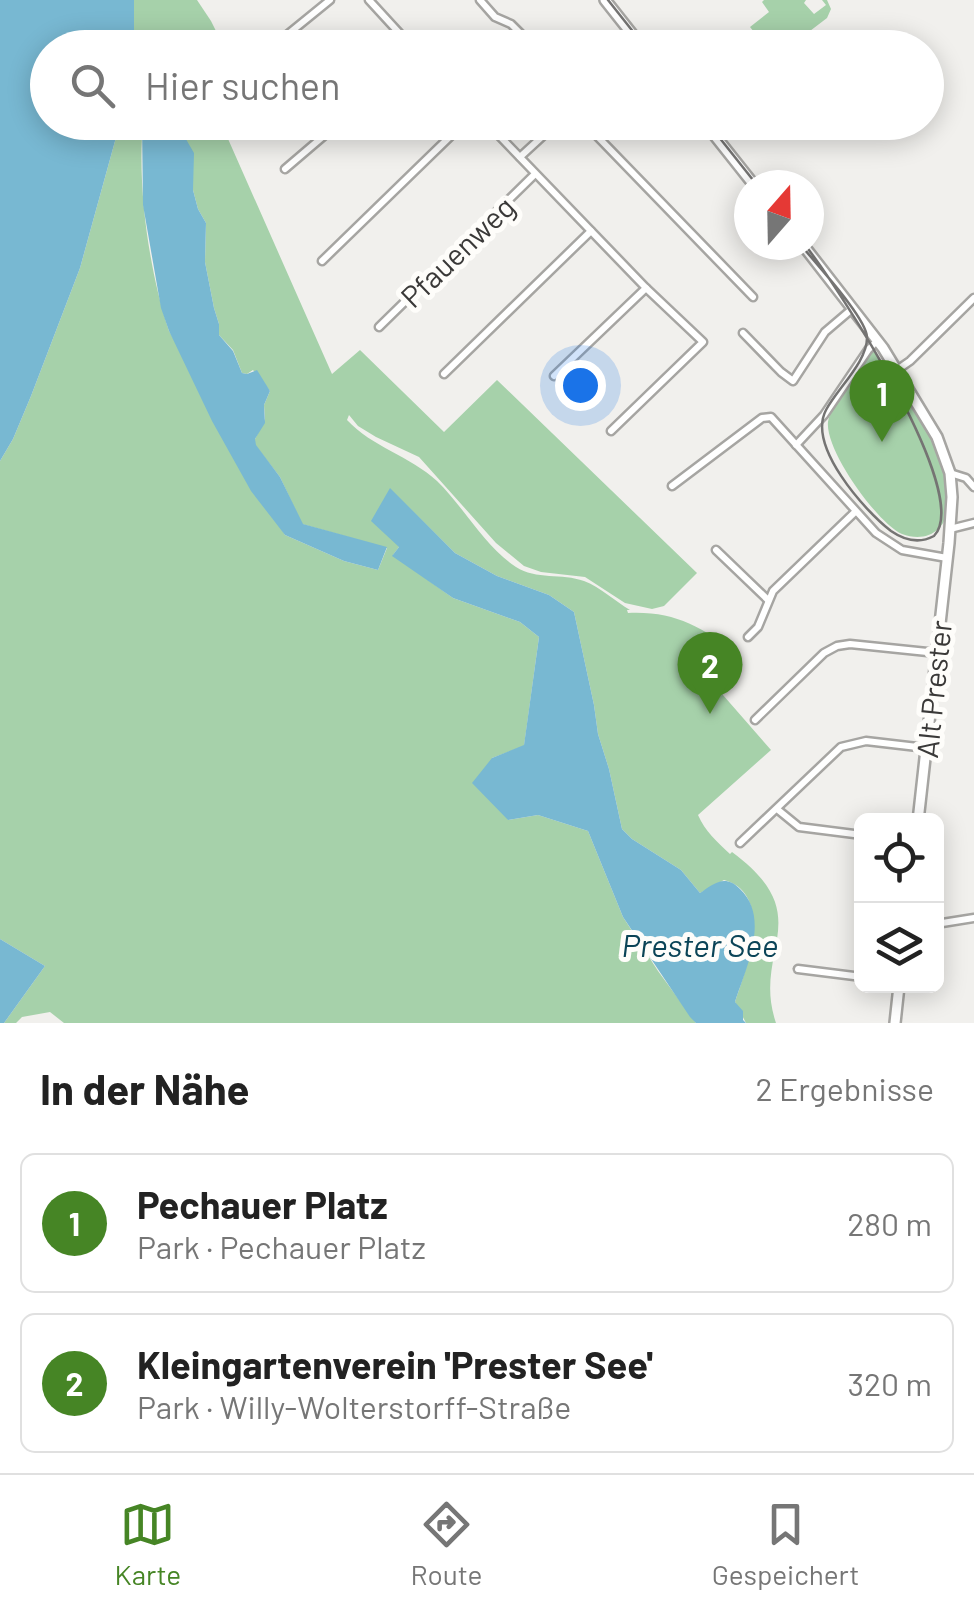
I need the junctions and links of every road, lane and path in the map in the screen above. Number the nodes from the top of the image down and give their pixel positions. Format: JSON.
{"nodes":[{"id":1,"x":330,"y":0,"type":"edge"},
{"id":2,"x":369,"y":0,"type":"edge"},
{"id":3,"x":480,"y":0,"type":"edge"},
{"id":4,"x":605,"y":0,"type":"edge"},
{"id":5,"x":294,"y":30,"type":"edge"},
{"id":6,"x":396,"y":30,"type":"edge"},
{"id":7,"x":518,"y":30,"type":"edge"},
{"id":8,"x":629,"y":30,"type":"edge"},
{"id":9,"x":319,"y":140,"type":"edge"},
{"id":10,"x":446,"y":140,"type":"edge"},
{"id":11,"x":503,"y":140,"type":"edge"},
{"id":12,"x":539,"y":140,"type":"edge"},
{"id":13,"x":601,"y":140,"type":"edge"},
{"id":14,"x":718,"y":140,"type":"edge"},
{"id":15,"x":520,"y":158,"type":"junction"},
{"id":16,"x":286,"y":169,"type":"dead end"},
{"id":17,"x":742,"y":170,"type":"edge"},
{"id":18,"x":536,"y":174,"type":"junction"},
{"id":19,"x":591,"y":231,"type":"junction"},
{"id":20,"x":815,"y":260,"type":"edge"},
{"id":21,"x":322,"y":261,"type":"dead end"},
{"id":22,"x":646,"y":288,"type":"junction"},
{"id":23,"x":753,"y":298,"type":"dead end"},
{"id":24,"x":974,"y":298,"type":"edge"},
{"id":25,"x":854,"y":308,"type":"junction"},
{"id":26,"x":380,"y":327,"type":"dead end"},
{"id":27,"x":743,"y":333,"type":"dead end"},
{"id":28,"x":878,"y":341,"type":"junction"},
{"id":29,"x":897,"y":370,"type":"junction"},
{"id":30,"x":444,"y":374,"type":"dead end"},
{"id":31,"x":554,"y":376,"type":"dead end"},
{"id":32,"x":611,"y":431,"type":"dead end"},
{"id":33,"x":796,"y":445,"type":"junction"},
{"id":34,"x":950,"y":473,"type":"junction"},
{"id":35,"x":672,"y":486,"type":"dead end"},
{"id":36,"x":974,"y":487,"type":"edge"},
{"id":37,"x":856,"y":512,"type":"junction"},
{"id":38,"x":974,"y":523,"type":"edge"},
{"id":39,"x":950,"y":524,"type":"junction"},
{"id":40,"x":716,"y":550,"type":"dead end"},
{"id":41,"x":947,"y":558,"type":"junction"},
{"id":42,"x":768,"y":600,"type":"junction"},
{"id":43,"x":748,"y":637,"type":"dead end"},
{"id":44,"x":937,"y":653,"type":"junction"},
{"id":45,"x":756,"y":720,"type":"dead end"},
{"id":46,"x":926,"y":748,"type":"junction"},
{"id":47,"x":777,"y":809,"type":"junction"},
{"id":48,"x":919,"y":813,"type":"edge"},
{"id":49,"x":854,"y":834,"type":"edge"},
{"id":50,"x":740,"y":842,"type":"dead end"},
{"id":51,"x":974,"y":918,"type":"edge"},
{"id":52,"x":944,"y":923,"type":"edge"},
{"id":53,"x":798,"y":970,"type":"dead end"},
{"id":54,"x":854,"y":976,"type":"edge"},
{"id":55,"x":899,"y":993,"type":"edge"},
{"id":56,"x":895,"y":1023,"type":"edge"}],
"edges":[{"from":1,"to":5,"type":"street"},
{"from":2,"to":6,"type":"street"},
{"from":3,"to":7,"type":"street"},
{"from":4,"to":8,"type":"main road"},
{"from":9,"to":16,"type":"street"},
{"from":10,"to":21,"type":"street"},
{"from":11,"to":15,"type":"street"},
{"from":12,"to":15,"type":"street"},
{"from":13,"to":23,"type":"street"},
{"from":14,"to":17,"type":"main road"},
{"from":15,"to":18,"type":"street"},
{"from":18,"to":19,"type":"street"},
{"from":18,"to":26,"type":"street","name":"Pfauenweg"},
{"from":19,"to":22,"type":"street"},
{"from":19,"to":30,"type":"street"},
{"from":20,"to":25,"type":"main road"},
{"from":22,"to":31,"type":"street"},
{"from":22,"to":32,"type":"street"},
{"from":24,"to":29,"type":"street"},
{"from":25,"to":27,"type":"street"},
{"from":25,"to":28,"type":"main road"},
{"from":28,"to":29,"type":"main road"},
{"from":28,"to":33,"type":"street"},
{"from":29,"to":34,"type":"main road"},
{"from":33,"to":35,"type":"street"},
{"from":33,"to":37,"type":"street"},
{"from":34,"to":36,"type":"street"},
{"from":34,"to":39,"type":"main road","name":"Alt Prester"},
{"from":37,"to":41,"type":"street"},
{"from":37,"to":42,"type":"street"},
{"from":38,"to":39,"type":"street"},
{"from":39,"to":41,"type":"main road","name":"Alt Prester"},
{"from":40,"to":42,"type":"street"},
{"from":41,"to":44,"type":"main road","name":"Alt Prester"},
{"from":42,"to":43,"type":"street"},
{"from":44,"to":45,"type":"street"},
{"from":44,"to":46,"type":"main road","name":"Alt Prester"},
{"from":46,"to":47,"type":"street"},
{"from":46,"to":48,"type":"main road","name":"Alt Prester"},
{"from":47,"to":49,"type":"street"},
{"from":47,"to":50,"type":"street"},
{"from":51,"to":52,"type":"street"},
{"from":53,"to":54,"type":"street"},
{"from":55,"to":56,"type":"main road"}]}
